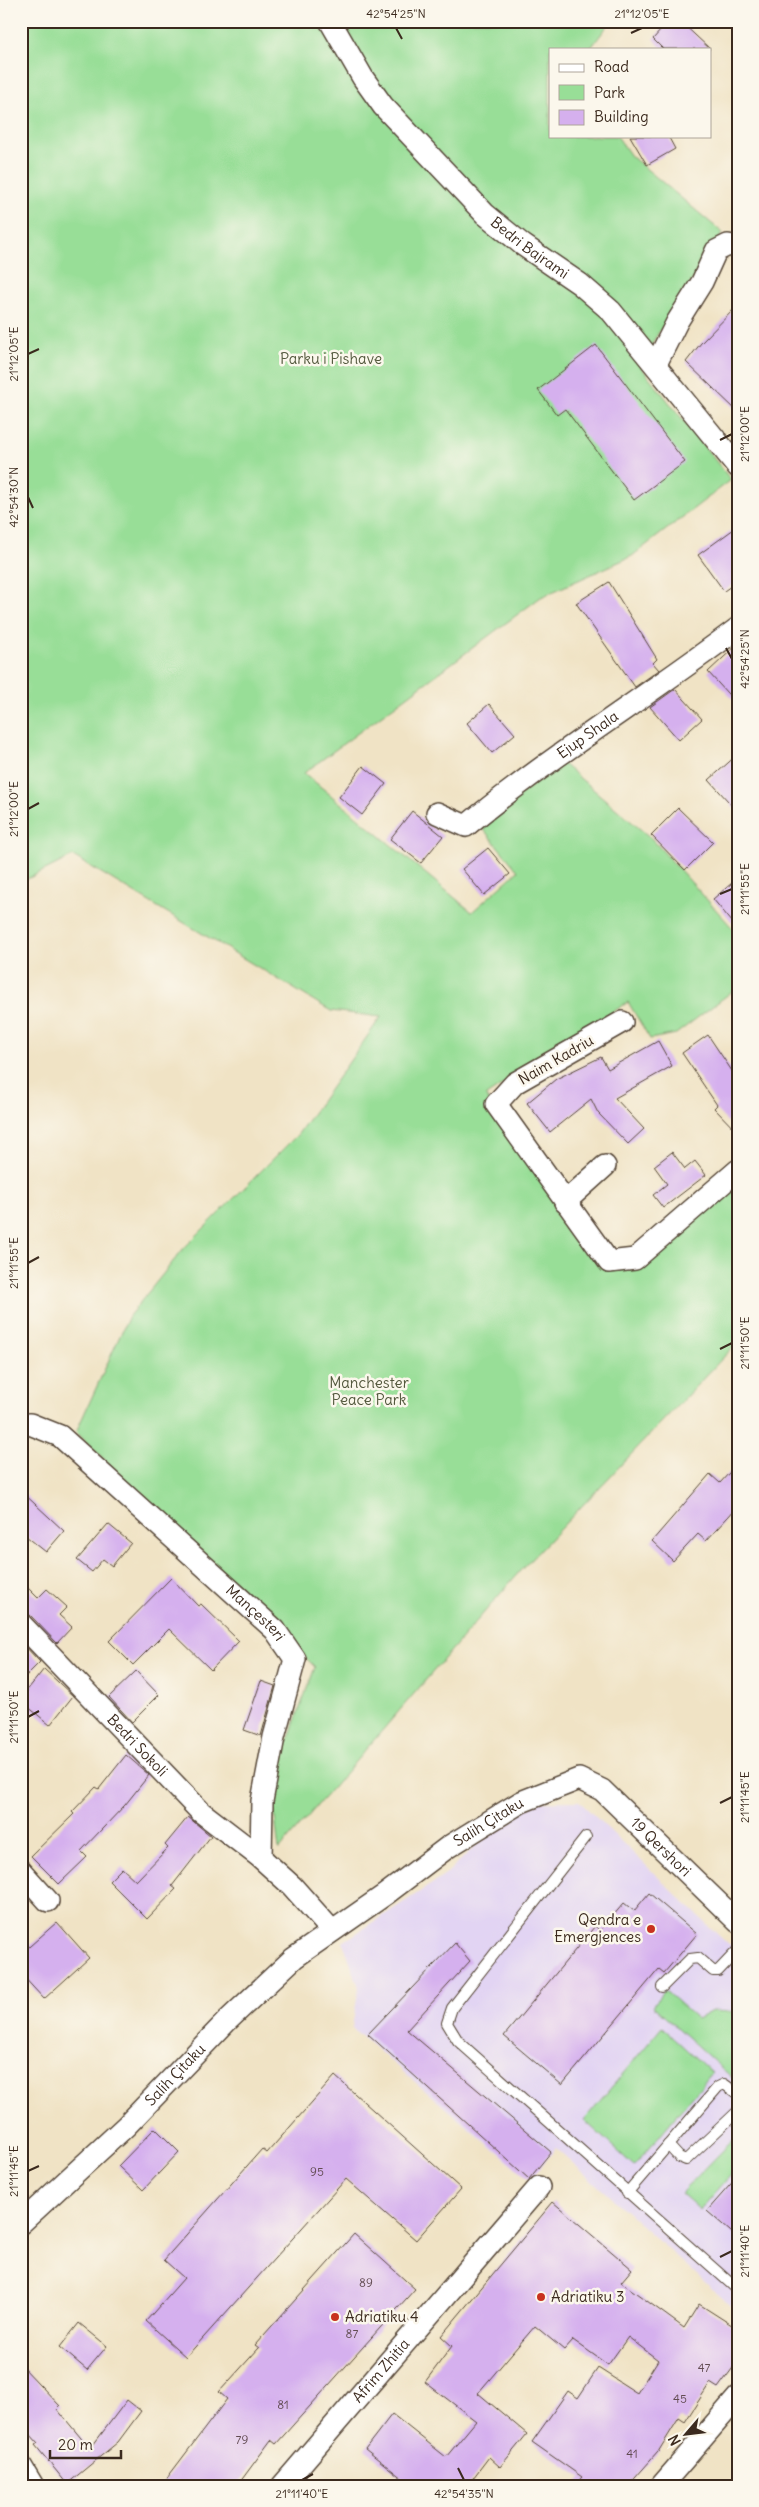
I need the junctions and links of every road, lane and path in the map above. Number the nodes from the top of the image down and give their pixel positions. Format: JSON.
{"nodes":[{"id":1,"x":330,"y":21,"type":"edge"},
{"id":2,"x":738,"y":247,"type":"edge"},
{"id":3,"x":656,"y":364,"type":"junction"},
{"id":4,"x":738,"y":467,"type":"edge"},
{"id":5,"x":738,"y":628,"type":"edge"},
{"id":6,"x":437,"y":813,"type":"dead end"},
{"id":7,"x":622,"y":1022,"type":"dead end"},
{"id":8,"x":604,"y":1166,"type":"dead end"},
{"id":9,"x":738,"y":1170,"type":"edge"},
{"id":10,"x":565,"y":1202,"type":"junction"},
{"id":11,"x":21,"y":1425,"type":"edge"},
{"id":12,"x":21,"y":1624,"type":"edge"},
{"id":13,"x":579,"y":1778,"type":"joint"},
{"id":14,"x":586,"y":1837,"type":"dead end"},
{"id":15,"x":261,"y":1858,"type":"junction"},
{"id":16,"x":21,"y":1871,"type":"edge"},
{"id":17,"x":48,"y":1901,"type":"dead end"},
{"id":18,"x":738,"y":1922,"type":"edge"},
{"id":19,"x":332,"y":1931,"type":"junction"},
{"id":20,"x":738,"y":1950,"type":"edge"},
{"id":21,"x":662,"y":1987,"type":"dead end"},
{"id":22,"x":738,"y":2094,"type":"edge"},
{"id":23,"x":738,"y":2111,"type":"edge"},
{"id":24,"x":668,"y":2145,"type":"junction"},
{"id":25,"x":539,"y":2187,"type":"dead end"},
{"id":26,"x":627,"y":2194,"type":"junction"},
{"id":27,"x":21,"y":2223,"type":"edge"},
{"id":28,"x":736,"y":2286,"type":"edge"},
{"id":29,"x":738,"y":2397,"type":"edge"},
{"id":30,"x":21,"y":2466,"type":"edge"},
{"id":31,"x":33,"y":2486,"type":"edge"},
{"id":32,"x":282,"y":2486,"type":"edge"},
{"id":33,"x":661,"y":2486,"type":"edge"}],
"edges":[{"from":1,"to":3,"type":"street","name":"Bedri Bajrami"},
{"from":2,"to":3,"type":"street"},
{"from":3,"to":4,"type":"street","name":"Bedri Bajrami"},
{"from":5,"to":6,"type":"street","name":"Ejup Shala"},
{"from":7,"to":10,"type":"street","name":"Naim Kadriu"},
{"from":8,"to":10,"type":"street"},
{"from":9,"to":10,"type":"street","name":"Naim Kadriu"},
{"from":11,"to":15,"type":"street","name":"Mançesteri"},
{"from":12,"to":15,"type":"street","name":"Bedri Sokoli"},
{"from":13,"to":18,"type":"street","name":"19 Qershori"},
{"from":13,"to":19,"type":"street","name":"Salih Çitaku"},
{"from":14,"to":26,"type":"lane"},
{"from":15,"to":19,"type":"street"},
{"from":16,"to":17,"type":"street"},
{"from":19,"to":27,"type":"street","name":"Salih Çitaku"},
{"from":20,"to":21,"type":"lane"},
{"from":22,"to":24,"type":"lane"},
{"from":23,"to":24,"type":"lane"},
{"from":24,"to":26,"type":"lane"},
{"from":25,"to":32,"type":"street","name":"Afrim Zhitia"},
{"from":26,"to":28,"type":"lane"},
{"from":29,"to":33,"type":"street"},
{"from":30,"to":31,"type":"street"}]}
